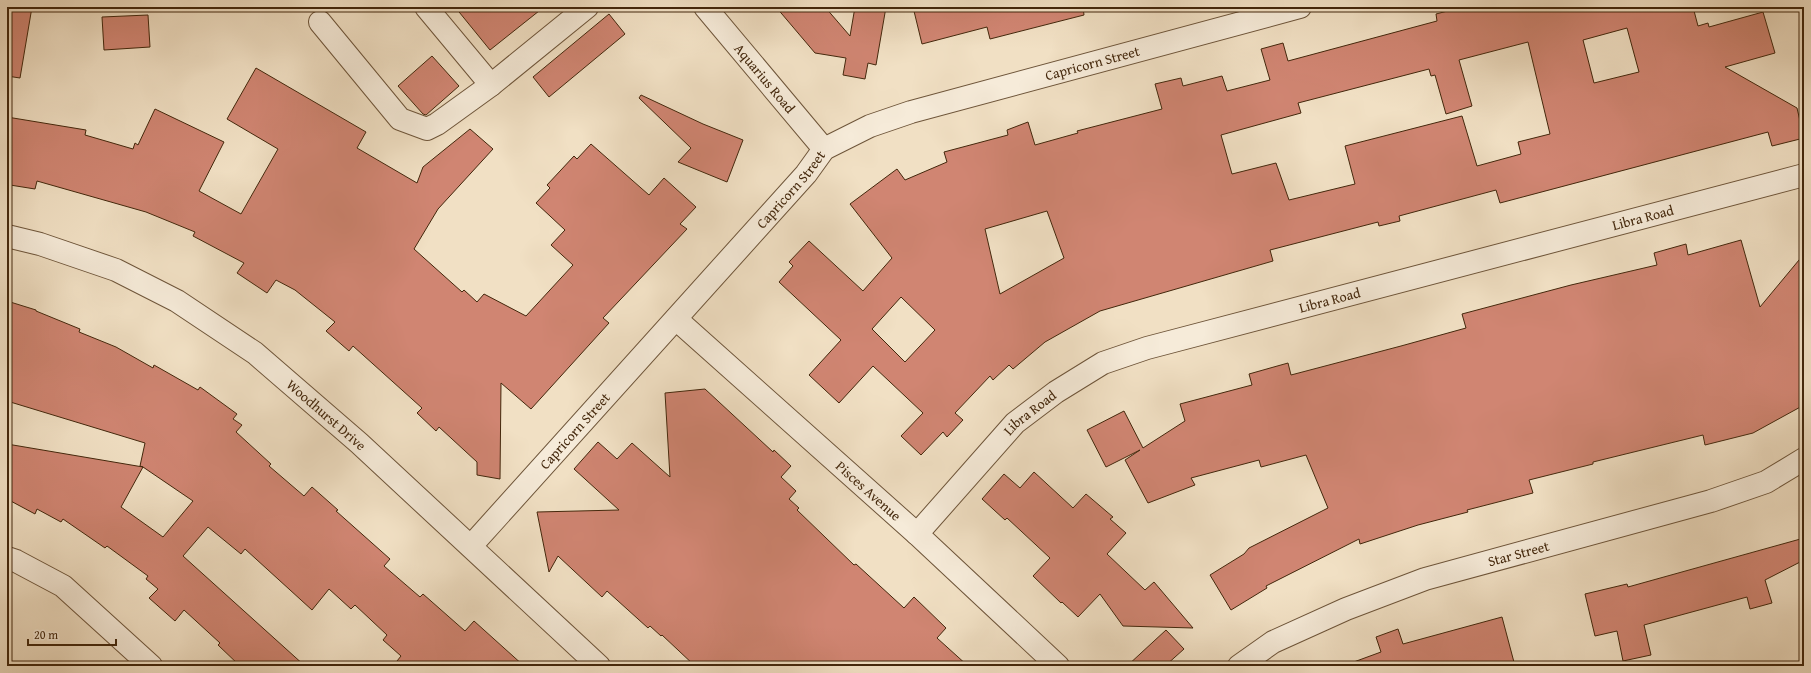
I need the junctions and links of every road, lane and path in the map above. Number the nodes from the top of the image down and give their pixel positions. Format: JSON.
{"nodes":[{"id":1,"x":426,"y":7,"type":"edge"},
{"id":2,"x":587,"y":7,"type":"edge"},
{"id":3,"x":705,"y":7,"type":"edge"},
{"id":4,"x":1300,"y":7,"type":"edge"},
{"id":5,"x":320,"y":22,"type":"dead end"},
{"id":6,"x":491,"y":85,"type":"junction"},
{"id":7,"x":824,"y":149,"type":"junction"},
{"id":8,"x":1804,"y":175,"type":"edge"},
{"id":9,"x":7,"y":236,"type":"edge"},
{"id":10,"x":676,"y":319,"type":"junction"},
{"id":11,"x":1804,"y":459,"type":"edge"},
{"id":12,"x":917,"y":534,"type":"junction"},
{"id":13,"x":471,"y":546,"type":"junction"},
{"id":14,"x":7,"y":558,"type":"edge"},
{"id":15,"x":151,"y":666,"type":"edge"},
{"id":16,"x":599,"y":666,"type":"edge"},
{"id":17,"x":1058,"y":666,"type":"edge"},
{"id":18,"x":1239,"y":666,"type":"edge"}],
"edges":[{"from":1,"to":6,"type":"street"},
{"from":2,"to":6,"type":"street"},
{"from":3,"to":7,"type":"street","name":"Aquarius Road"},
{"from":4,"to":7,"type":"street","name":"Capricorn Street"},
{"from":5,"to":6,"type":"street"},
{"from":7,"to":10,"type":"street","name":"Capricorn Street"},
{"from":8,"to":12,"type":"street","name":"Libra Road"},
{"from":9,"to":13,"type":"street","name":"Woodhurst Drive"},
{"from":10,"to":12,"type":"street","name":"Pisces Avenue"},
{"from":10,"to":13,"type":"street","name":"Capricorn Street"},
{"from":11,"to":18,"type":"street","name":"Star Street"},
{"from":12,"to":17,"type":"street","name":"Pisces Avenue"},
{"from":13,"to":16,"type":"street","name":"Woodhurst Drive"},
{"from":14,"to":15,"type":"street"}]}
